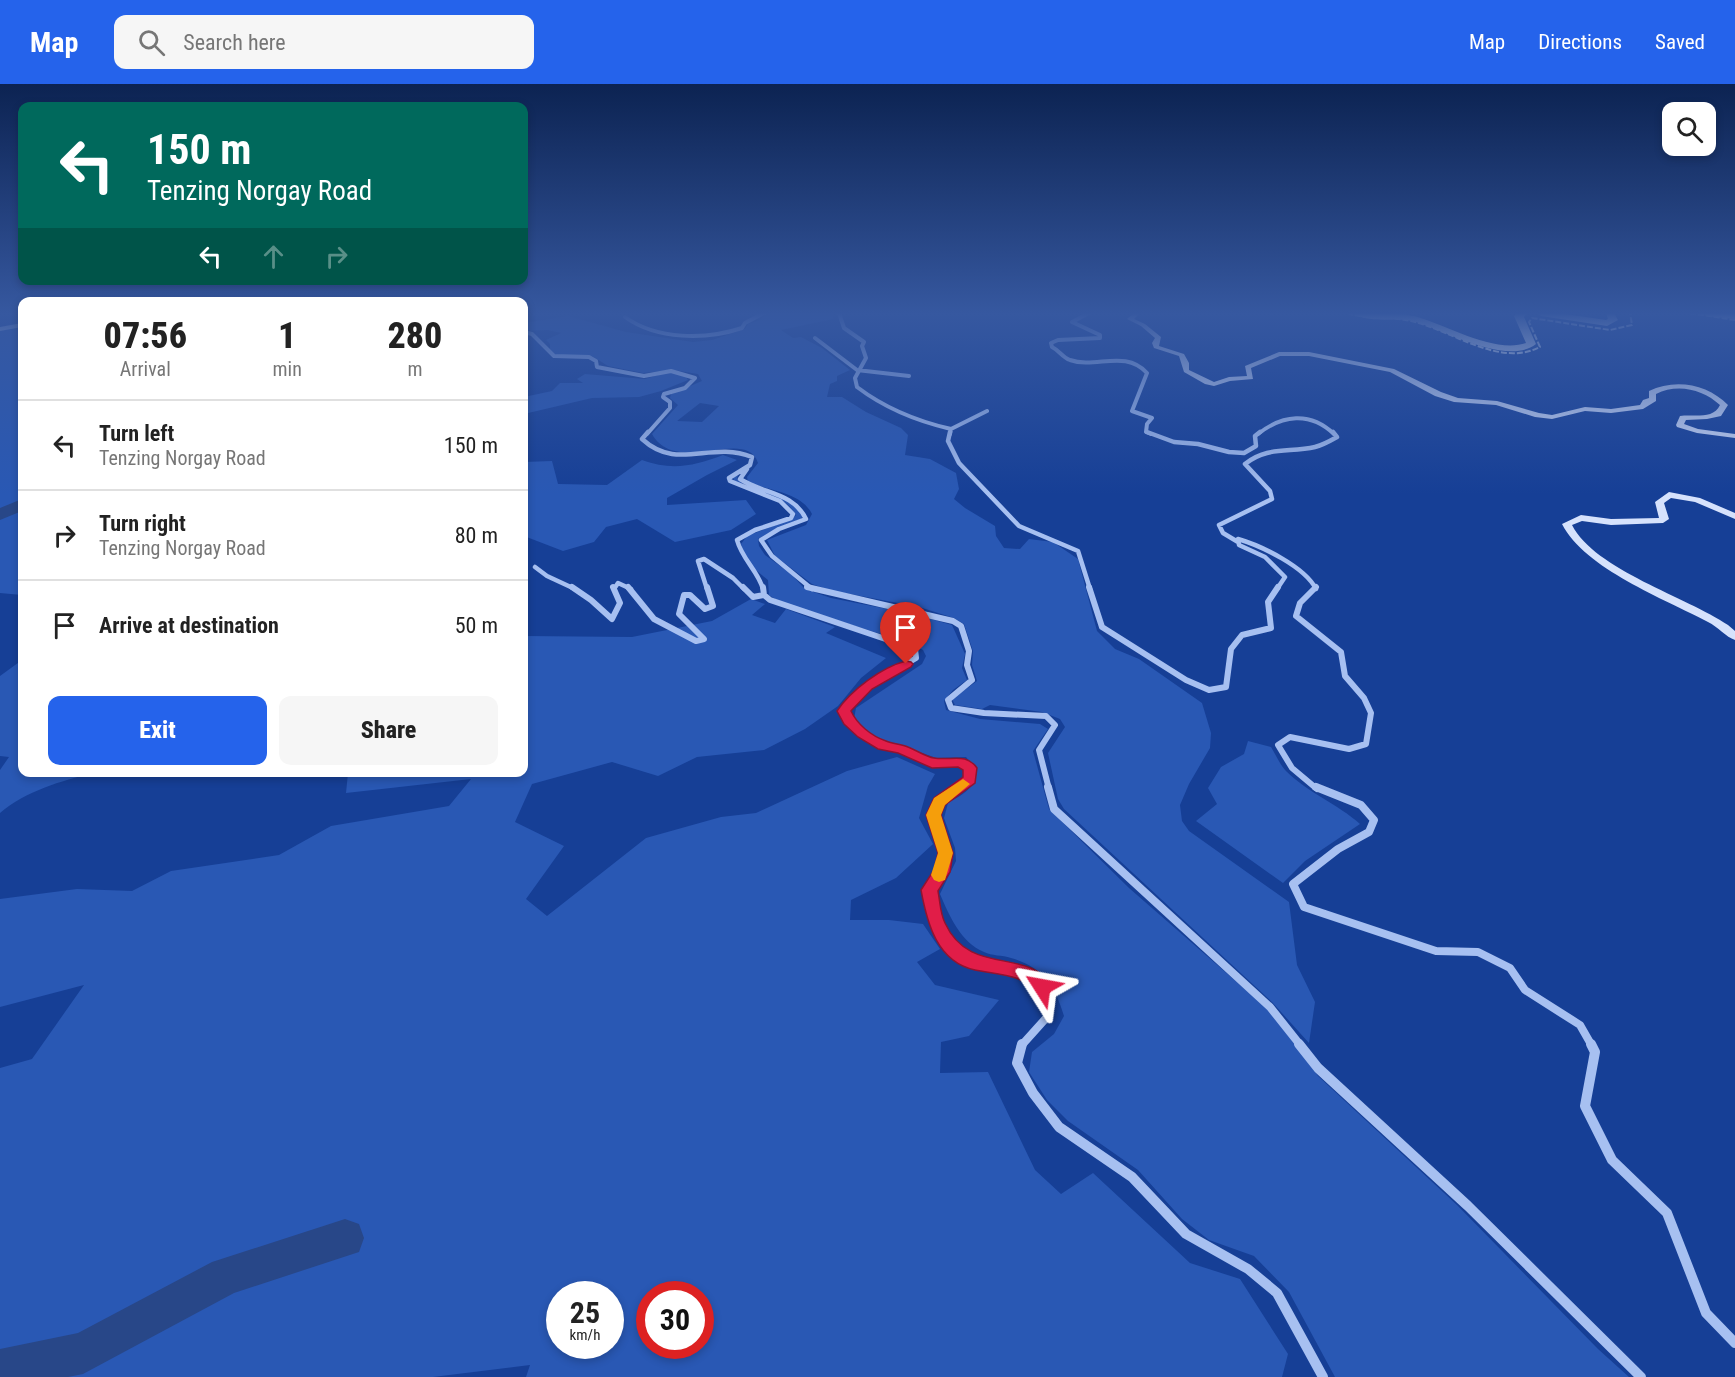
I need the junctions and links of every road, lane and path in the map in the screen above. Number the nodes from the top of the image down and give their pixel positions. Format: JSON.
{"nodes":[{"id":1,"x":630,"y":373,"type":"edge"},
{"id":2,"x":658,"y":373,"type":"edge"},
{"id":3,"x":679,"y":373,"type":"edge"},
{"id":4,"x":857,"y":373,"type":"edge"},
{"id":5,"x":895,"y":373,"type":"edge"},
{"id":6,"x":1147,"y":373,"type":"edge"},
{"id":7,"x":1190,"y":373,"type":"edge"},
{"id":8,"x":1249,"y":373,"type":"edge"},
{"id":9,"x":1398,"y":373,"type":"edge"},
{"id":10,"x":909,"y":376,"type":"dead end"},
{"id":11,"x":987,"y":411,"type":"dead end"},
{"id":12,"x":951,"y":429,"type":"junction"},
{"id":13,"x":1735,"y":436,"type":"edge"},
{"id":14,"x":748,"y":468,"type":"junction"},
{"id":15,"x":1735,"y":516,"type":"edge"},
{"id":16,"x":1238,"y":542,"type":"junction"},
{"id":17,"x":535,"y":567,"type":"dead end"},
{"id":18,"x":764,"y":595,"type":"junction"},
{"id":19,"x":1735,"y":637,"type":"edge"},
{"id":20,"x":1735,"y":1343,"type":"edge"},
{"id":21,"x":1323,"y":1377,"type":"edge"},
{"id":22,"x":1641,"y":1377,"type":"edge"}],
"edges":[{"from":1,"to":2,"type":"street"},
{"from":3,"to":14,"type":"street"},
{"from":4,"to":12,"type":"street"},
{"from":5,"to":10,"type":"street"},
{"from":6,"to":16,"type":"street"},
{"from":7,"to":8,"type":"main road"},
{"from":9,"to":13,"type":"main road"},
{"from":11,"to":12,"type":"street"},
{"from":12,"to":16,"type":"street"},
{"from":14,"to":18,"type":"street"},
{"from":14,"to":22,"type":"street"},
{"from":15,"to":19,"type":"main road"},
{"from":16,"to":20,"type":"street"},
{"from":17,"to":18,"type":"street"},
{"from":18,"to":21,"type":"street"}]}
